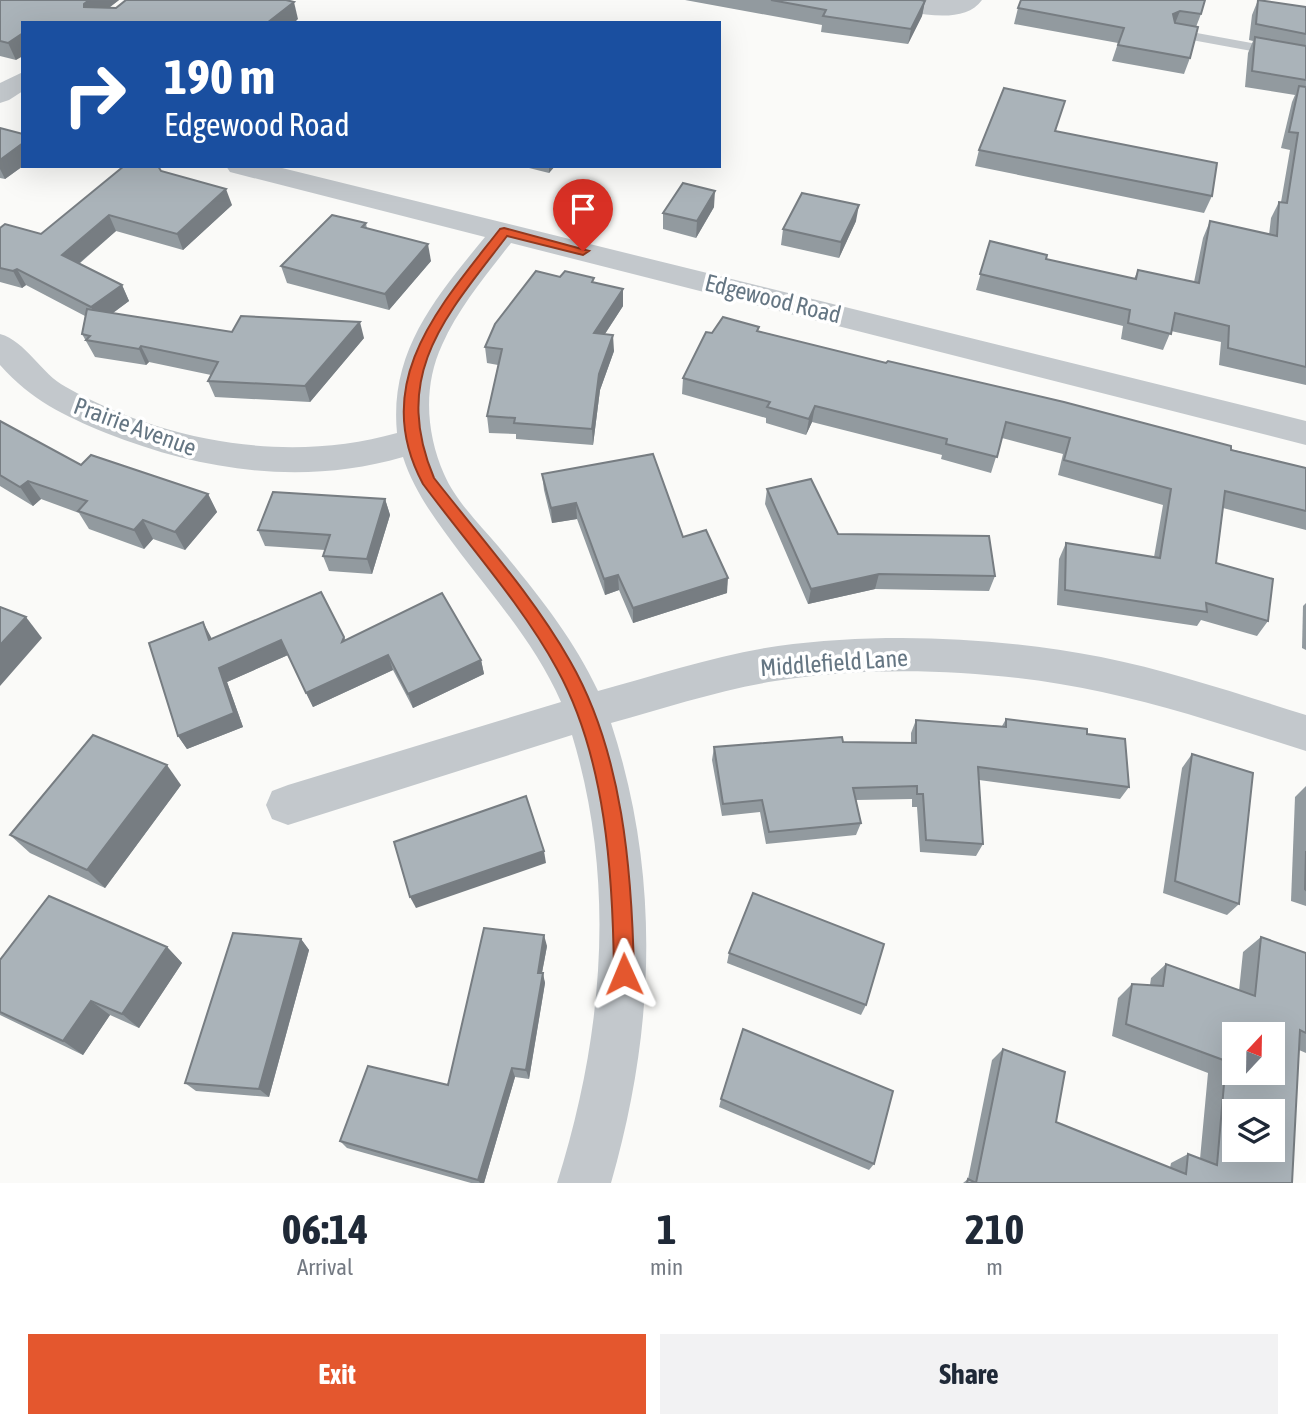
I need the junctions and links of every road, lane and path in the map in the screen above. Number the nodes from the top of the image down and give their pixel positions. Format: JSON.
{"nodes":[{"id":1,"x":889,"y":0,"type":"edge"},
{"id":2,"x":971,"y":0,"type":"edge"},
{"id":3,"x":1175,"y":33,"type":"edge"},
{"id":4,"x":1306,"y":57,"type":"edge"},
{"id":5,"x":21,"y":80,"type":"edge"},
{"id":6,"x":0,"y":95,"type":"edge"},
{"id":7,"x":0,"y":106,"type":"edge"},
{"id":8,"x":21,"y":111,"type":"edge"},
{"id":9,"x":248,"y":168,"type":"edge"},
{"id":10,"x":504,"y":232,"type":"junction"},
{"id":11,"x":0,"y":345,"type":"edge"},
{"id":12,"x":1306,"y":433,"type":"edge"},
{"id":13,"x":414,"y":441,"type":"junction"},
{"id":14,"x":585,"y":712,"type":"junction"},
{"id":15,"x":1306,"y":733,"type":"edge"},
{"id":16,"x":288,"y":805,"type":"dead end"},
{"id":17,"x":584,"y":1183,"type":"edge"}],
"edges":[{"from":1,"to":2,"type":"street"},
{"from":3,"to":4,"type":"lane"},
{"from":5,"to":6,"type":"street"},
{"from":7,"to":8,"type":"street"},
{"from":9,"to":10,"type":"street","name":"Edgewood Road"},
{"from":10,"to":12,"type":"street","name":"Edgewood Road"},
{"from":10,"to":13,"type":"street"},
{"from":11,"to":13,"type":"street","name":"Prairie Avenue"},
{"from":13,"to":14,"type":"street"},
{"from":14,"to":15,"type":"street","name":"Middlefield Lane"},
{"from":14,"to":16,"type":"street","name":"Middlefield Lane"},
{"from":14,"to":17,"type":"street"}]}
